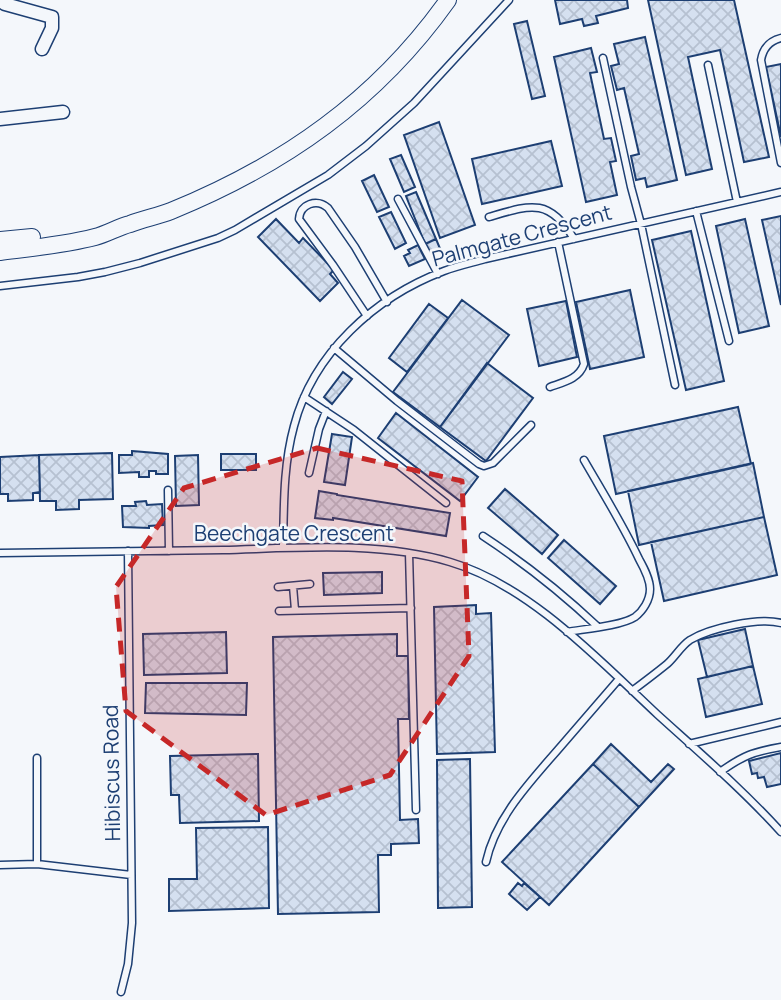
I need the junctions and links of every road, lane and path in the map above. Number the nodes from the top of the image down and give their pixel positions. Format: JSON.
{"nodes":[{"id":1,"x":448,"y":0,"type":"edge"},
{"id":2,"x":509,"y":0,"type":"edge"},
{"id":3,"x":0,"y":1,"type":"edge"},
{"id":4,"x":781,"y":38,"type":"edge"},
{"id":5,"x":42,"y":49,"type":"dead end"},
{"id":6,"x":603,"y":58,"type":"dead end"},
{"id":7,"x":708,"y":65,"type":"dead end"},
{"id":8,"x":63,"y":112,"type":"dead end"},
{"id":9,"x":0,"y":119,"type":"edge"},
{"id":10,"x":781,"y":163,"type":"edge"},
{"id":11,"x":781,"y":192,"type":"edge"},
{"id":12,"x":398,"y":199,"type":"dead end"},
{"id":13,"x":737,"y":202,"type":"junction"},
{"id":14,"x":696,"y":211,"type":"junction"},
{"id":15,"x":489,"y":217,"type":"dead end"},
{"id":16,"x":641,"y":224,"type":"junction"},
{"id":17,"x":118,"y":228,"type":"junction"},
{"id":18,"x":574,"y":239,"type":"junction"},
{"id":19,"x":0,"y":240,"type":"edge"},
{"id":20,"x":558,"y":242,"type":"junction"},
{"id":21,"x":0,"y":252,"type":"edge"},
{"id":22,"x":438,"y":274,"type":"junction"},
{"id":23,"x":0,"y":286,"type":"edge"},
{"id":24,"x":387,"y":302,"type":"junction"},
{"id":25,"x":367,"y":316,"type":"junction"},
{"id":26,"x":729,"y":341,"type":"dead end"},
{"id":27,"x":334,"y":348,"type":"junction"},
{"id":28,"x":675,"y":385,"type":"dead end"},
{"id":29,"x":550,"y":387,"type":"dead end"},
{"id":30,"x":304,"y":397,"type":"junction"},
{"id":31,"x":326,"y":411,"type":"junction"},
{"id":32,"x":531,"y":425,"type":"dead end"},
{"id":33,"x":583,"y":460,"type":"dead end"},
{"id":34,"x":309,"y":473,"type":"dead end"},
{"id":35,"x":168,"y":490,"type":"dead end"},
{"id":36,"x":446,"y":503,"type":"dead end"},
{"id":37,"x":483,"y":536,"type":"dead end"},
{"id":38,"x":283,"y":548,"type":"junction"},
{"id":39,"x":128,"y":551,"type":"junction"},
{"id":40,"x":169,"y":551,"type":"junction"},
{"id":41,"x":0,"y":553,"type":"edge"},
{"id":42,"x":409,"y":553,"type":"junction"},
{"id":43,"x":310,"y":584,"type":"dead end"},
{"id":44,"x":293,"y":586,"type":"junction"},
{"id":45,"x":278,"y":587,"type":"dead end"},
{"id":46,"x":411,"y":608,"type":"junction"},
{"id":47,"x":295,"y":610,"type":"junction"},
{"id":48,"x":279,"y":611,"type":"dead end"},
{"id":49,"x":781,"y":623,"type":"edge"},
{"id":50,"x":598,"y":627,"type":"junction"},
{"id":51,"x":567,"y":632,"type":"junction"},
{"id":52,"x":619,"y":679,"type":"junction"},
{"id":53,"x":632,"y":691,"type":"junction"},
{"id":54,"x":781,"y":722,"type":"edge"},
{"id":55,"x":689,"y":744,"type":"junction"},
{"id":56,"x":781,"y":747,"type":"edge"},
{"id":57,"x":37,"y":758,"type":"dead end"},
{"id":58,"x":720,"y":772,"type":"junction"},
{"id":59,"x":416,"y":810,"type":"dead end"},
{"id":60,"x":781,"y":832,"type":"edge"},
{"id":61,"x":486,"y":862,"type":"dead end"},
{"id":62,"x":37,"y":864,"type":"junction"},
{"id":63,"x":0,"y":865,"type":"edge"},
{"id":64,"x":131,"y":875,"type":"junction"},
{"id":65,"x":121,"y":992,"type":"dead end"}],
"edges":[{"from":1,"to":17,"type":"main road"},
{"from":2,"to":23,"type":"lane"},
{"from":3,"to":5,"type":"street"},
{"from":4,"to":10,"type":"lane"},
{"from":6,"to":16,"type":"lane"},
{"from":7,"to":13,"type":"lane"},
{"from":8,"to":9,"type":"street"},
{"from":11,"to":13,"type":"lane","name":"Palmgate Crescent"},
{"from":12,"to":22,"type":"lane"},
{"from":13,"to":14,"type":"lane","name":"Palmgate Crescent"},
{"from":14,"to":16,"type":"lane","name":"Palmgate Crescent"},
{"from":14,"to":26,"type":"lane"},
{"from":15,"to":18,"type":"lane"},
{"from":16,"to":18,"type":"lane","name":"Palmgate Crescent"},
{"from":16,"to":28,"type":"lane"},
{"from":17,"to":19,"type":"main road"},
{"from":17,"to":21,"type":"main road"},
{"from":18,"to":20,"type":"lane","name":"Palmgate Crescent"},
{"from":20,"to":22,"type":"lane","name":"Palmgate Crescent"},
{"from":20,"to":29,"type":"lane"},
{"from":22,"to":24,"type":"lane","name":"Palmgate Crescent"},
{"from":24,"to":25,"type":"lane","name":"Palmgate Crescent"},
{"from":24,"to":25,"type":"lane"},
{"from":25,"to":27,"type":"lane","name":"Palmgate Crescent"},
{"from":27,"to":30,"type":"lane","name":"Palmgate Crescent"},
{"from":27,"to":32,"type":"lane"},
{"from":30,"to":31,"type":"lane"},
{"from":30,"to":38,"type":"lane","name":"Palmgate Crescent"},
{"from":31,"to":34,"type":"lane"},
{"from":31,"to":36,"type":"lane"},
{"from":33,"to":50,"type":"lane"},
{"from":35,"to":40,"type":"lane"},
{"from":37,"to":50,"type":"lane"},
{"from":38,"to":40,"type":"lane","name":"Beechgate Crescent"},
{"from":38,"to":42,"type":"lane","name":"Beechgate Crescent"},
{"from":39,"to":40,"type":"lane","name":"Beechgate Crescent"},
{"from":39,"to":41,"type":"lane","name":"Beechgate Crescent"},
{"from":39,"to":64,"type":"lane","name":"Hibiscus Road"},
{"from":42,"to":46,"type":"lane"},
{"from":42,"to":51,"type":"lane","name":"Beechgate Crescent"},
{"from":43,"to":44,"type":"lane"},
{"from":44,"to":45,"type":"lane"},
{"from":44,"to":47,"type":"lane"},
{"from":46,"to":47,"type":"lane"},
{"from":46,"to":59,"type":"lane"},
{"from":47,"to":48,"type":"lane"},
{"from":49,"to":53,"type":"lane"},
{"from":50,"to":51,"type":"lane"},
{"from":51,"to":52,"type":"lane","name":"Beechgate Crescent"},
{"from":52,"to":53,"type":"lane","name":"Beechgate Crescent"},
{"from":52,"to":61,"type":"lane"},
{"from":53,"to":55,"type":"lane","name":"Beechgate Crescent"},
{"from":54,"to":55,"type":"lane"},
{"from":55,"to":58,"type":"lane","name":"Beechgate Crescent"},
{"from":56,"to":58,"type":"lane"},
{"from":57,"to":62,"type":"lane"},
{"from":58,"to":60,"type":"lane","name":"Beechgate Crescent"},
{"from":62,"to":63,"type":"lane"},
{"from":62,"to":64,"type":"lane"},
{"from":64,"to":65,"type":"lane","name":"Hibiscus Road"}]}
